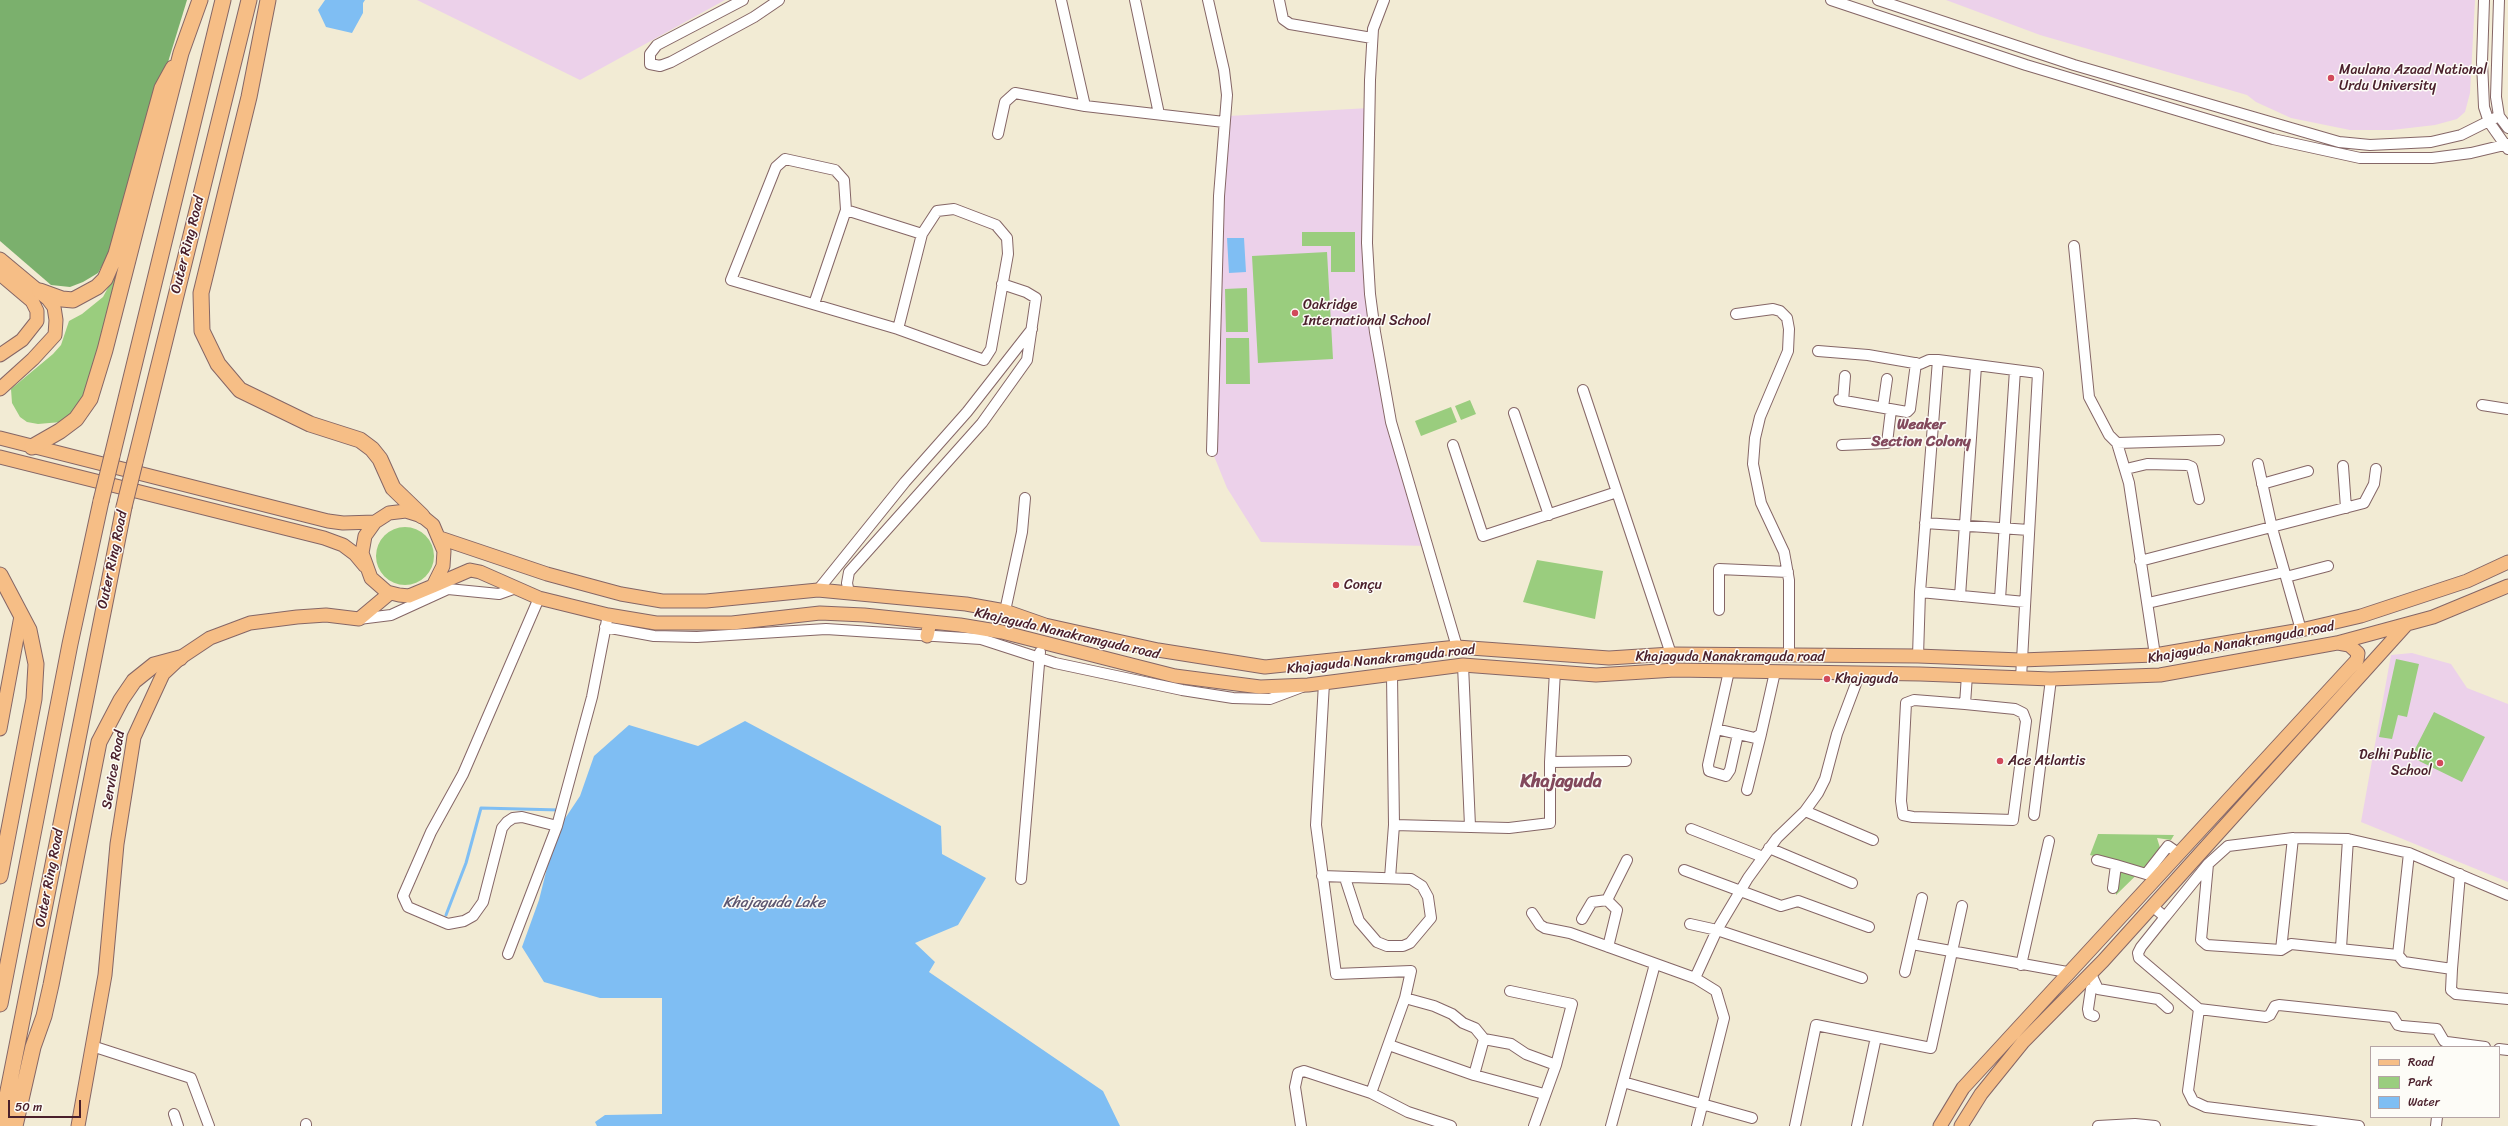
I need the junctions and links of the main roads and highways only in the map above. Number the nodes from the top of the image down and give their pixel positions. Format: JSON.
{"nodes":[{"id":1,"x":200,"y":0,"type":"edge"},
{"id":2,"x":224,"y":0,"type":"edge"},
{"id":3,"x":249,"y":0,"type":"edge"},
{"id":4,"x":268,"y":0,"type":"edge"},
{"id":5,"x":182,"y":53,"type":"junction"},
{"id":6,"x":0,"y":259,"type":"edge"},
{"id":7,"x":0,"y":274,"type":"edge"},
{"id":8,"x":40,"y":291,"type":"junction"},
{"id":9,"x":0,"y":355,"type":"edge"},
{"id":10,"x":0,"y":388,"type":"edge"},
{"id":11,"x":0,"y":438,"type":"edge"},
{"id":12,"x":32,"y":447,"type":"junction"},
{"id":13,"x":0,"y":457,"type":"edge"},
{"id":14,"x":422,"y":516,"type":"junction"},
{"id":15,"x":375,"y":522,"type":"junction"},
{"id":16,"x":440,"y":538,"type":"junction"},
{"id":17,"x":2508,"y":561,"type":"edge"},
{"id":18,"x":367,"y":569,"type":"junction"},
{"id":19,"x":0,"y":576,"type":"edge"},
{"id":20,"x":433,"y":586,"type":"junction"},
{"id":21,"x":2508,"y":586,"type":"edge"},
{"id":22,"x":390,"y":593,"type":"junction"},
{"id":23,"x":22,"y":616,"type":"junction"},
{"id":24,"x":930,"y":622,"type":"junction"},
{"id":25,"x":2406,"y":625,"type":"junction"},
{"id":26,"x":927,"y":636,"type":"road end"},
{"id":27,"x":2337,"y":643,"type":"junction"},
{"id":28,"x":180,"y":658,"type":"junction"},
{"id":29,"x":0,"y":729,"type":"edge"},
{"id":30,"x":0,"y":876,"type":"edge"},
{"id":31,"x":0,"y":1004,"type":"edge"},
{"id":32,"x":2009,"y":1036,"type":"junction"},
{"id":33,"x":2019,"y":1047,"type":"junction"},
{"id":34,"x":1,"y":1126,"type":"edge"},
{"id":35,"x":15,"y":1126,"type":"edge"},
{"id":36,"x":78,"y":1126,"type":"edge"},
{"id":37,"x":1940,"y":1126,"type":"edge"},
{"id":38,"x":1961,"y":1126,"type":"edge"}],
"edges":[{"from":1,"to":5,"type":"highway"},
{"from":2,"to":31,"type":"highway","name":"Outer Ring Road","bridge":true},
{"from":3,"to":34,"type":"highway","name":"Outer Ring Road","bridge":true},
{"from":4,"to":14,"type":"highway"},
{"from":5,"to":8,"type":"highway"},
{"from":5,"to":12,"type":"highway"},
{"from":6,"to":8,"type":"main road"},
{"from":7,"to":9,"type":"main road"},
{"from":8,"to":10,"type":"main road"},
{"from":11,"to":12,"type":"main road"},
{"from":12,"to":15,"type":"main road"},
{"from":13,"to":18,"type":"main road"},
{"from":14,"to":15,"type":"main road"},
{"from":14,"to":16,"type":"main road"},
{"from":15,"to":18,"type":"main road"},
{"from":16,"to":17,"type":"main road","name":"Khajaguda Nanakramguda road"},
{"from":16,"to":20,"type":"main road"},
{"from":18,"to":22,"type":"main road"},
{"from":19,"to":23,"type":"highway"},
{"from":20,"to":22,"type":"main road"},
{"from":20,"to":24,"type":"main road","name":"Khajaguda Nanakramguda road"},
{"from":21,"to":25,"type":"main road","name":"Khajaguda Nanakramguda road"},
{"from":22,"to":28,"type":"main road","name":"Service Road"},
{"from":23,"to":29,"type":"main road"},
{"from":23,"to":30,"type":"highway"},
{"from":24,"to":26,"type":"main road"},
{"from":24,"to":27,"type":"main road","name":"Khajaguda Nanakramguda road"},
{"from":25,"to":27,"type":"main road","name":"Khajaguda Nanakramguda road"},
{"from":25,"to":33,"type":"main road"},
{"from":27,"to":32,"type":"main road"},
{"from":28,"to":35,"type":"highway"},
{"from":28,"to":36,"type":"main road","name":"Service Road"},
{"from":32,"to":33,"type":"main road"},
{"from":32,"to":37,"type":"main road"},
{"from":33,"to":38,"type":"main road"}]}
